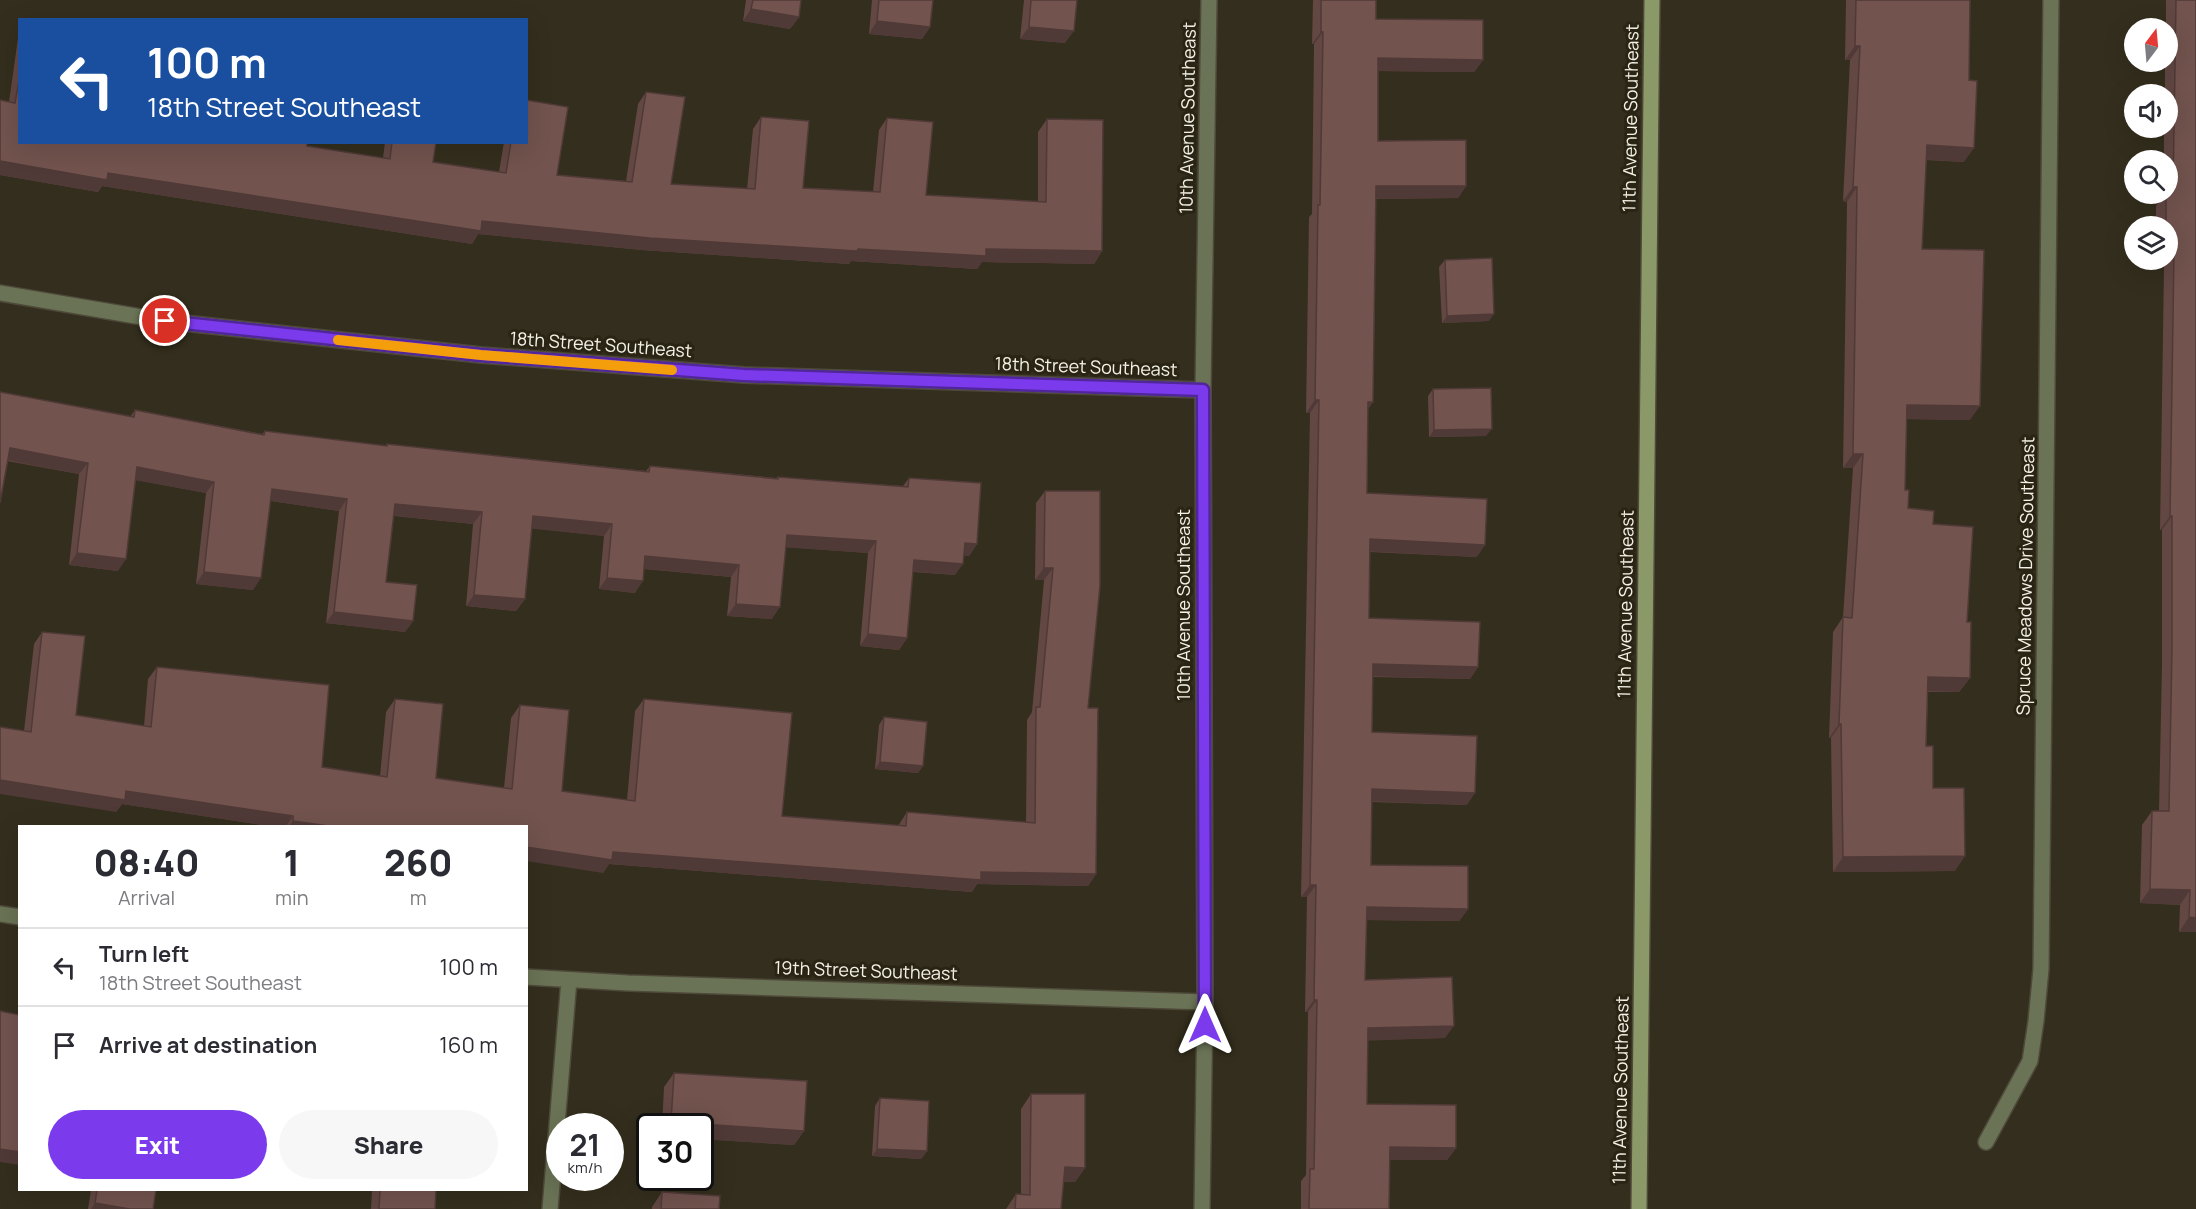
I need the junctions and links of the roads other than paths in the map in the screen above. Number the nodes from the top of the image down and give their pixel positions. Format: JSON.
{"nodes":[{"id":1,"x":1209,"y":0,"type":"edge"},
{"id":2,"x":1652,"y":0,"type":"edge"},
{"id":3,"x":2051,"y":0,"type":"edge"},
{"id":4,"x":0,"y":293,"type":"edge"},
{"id":5,"x":1203,"y":390,"type":"junction"},
{"id":6,"x":0,"y":914,"type":"edge"},
{"id":7,"x":18,"y":917,"type":"edge"},
{"id":8,"x":528,"y":976,"type":"edge"},
{"id":9,"x":569,"y":981,"type":"junction"},
{"id":10,"x":1205,"y":1002,"type":"junction"},
{"id":11,"x":1986,"y":1142,"type":"dead end"},
{"id":12,"x":550,"y":1209,"type":"edge"},
{"id":13,"x":1202,"y":1209,"type":"edge"},
{"id":14,"x":1640,"y":1209,"type":"edge"}],
"edges":[{"from":1,"to":5,"type":"street","name":"10th Avenue Southeast"},
{"from":2,"to":14,"type":"main road","name":"11th Avenue Southeast"},
{"from":3,"to":11,"type":"street","name":"Spruce Meadows Drive Southeast"},
{"from":4,"to":5,"type":"street","name":"18th Street Southeast"},
{"from":5,"to":10,"type":"street","name":"10th Avenue Southeast"},
{"from":6,"to":7,"type":"street"},
{"from":8,"to":9,"type":"street","name":"19th Street Southeast"},
{"from":9,"to":10,"type":"street","name":"19th Street Southeast"},
{"from":9,"to":12,"type":"street"},
{"from":10,"to":13,"type":"street","name":"10th Avenue Southeast"}]}
